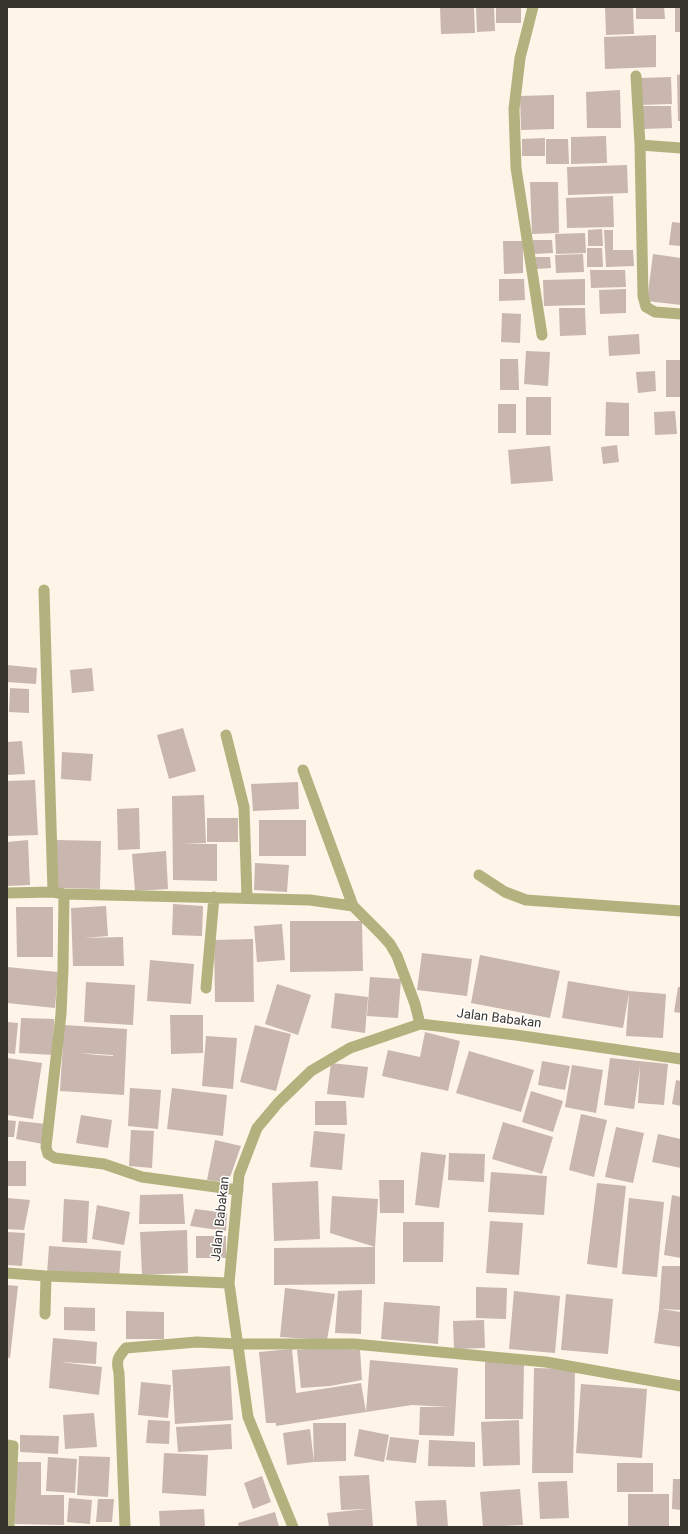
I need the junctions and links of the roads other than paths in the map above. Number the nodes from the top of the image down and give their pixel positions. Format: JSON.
{"nodes":[{"id":1,"x":532,"y":7,"type":"edge"},
{"id":2,"x":636,"y":76,"type":"dead end"},
{"id":3,"x":640,"y":145,"type":"junction"},
{"id":4,"x":681,"y":148,"type":"edge"},
{"id":5,"x":681,"y":314,"type":"edge"},
{"id":6,"x":542,"y":335,"type":"dead end"},
{"id":7,"x":44,"y":590,"type":"dead end"},
{"id":8,"x":226,"y":734,"type":"dead end"},
{"id":9,"x":303,"y":770,"type":"dead end"},
{"id":10,"x":479,"y":876,"type":"dead end"},
{"id":11,"x":52,"y":892,"type":"junction"},
{"id":12,"x":7,"y":893,"type":"edge"},
{"id":13,"x":64,"y":894,"type":"junction"},
{"id":14,"x":214,"y":898,"type":"junction"},
{"id":15,"x":247,"y":898,"type":"junction"},
{"id":16,"x":353,"y":906,"type":"junction"},
{"id":17,"x":681,"y":911,"type":"edge"},
{"id":18,"x":206,"y":988,"type":"dead end"},
{"id":19,"x":420,"y":1024,"type":"junction"},
{"id":20,"x":681,"y":1059,"type":"edge"},
{"id":21,"x":238,"y":1190,"type":"junction"},
{"id":22,"x":7,"y":1273,"type":"edge"},
{"id":23,"x":46,"y":1276,"type":"junction"},
{"id":24,"x":229,"y":1283,"type":"junction"},
{"id":25,"x":45,"y":1314,"type":"dead end"},
{"id":26,"x":237,"y":1344,"type":"junction"},
{"id":27,"x":681,"y":1386,"type":"edge"},
{"id":28,"x":7,"y":1445,"type":"edge"},
{"id":29,"x":9,"y":1527,"type":"edge"},
{"id":30,"x":125,"y":1527,"type":"edge"},
{"id":31,"x":293,"y":1527,"type":"edge"}],
"edges":[{"from":1,"to":6,"type":"street"},
{"from":2,"to":3,"type":"street"},
{"from":3,"to":4,"type":"street"},
{"from":3,"to":5,"type":"street"},
{"from":7,"to":11,"type":"street"},
{"from":8,"to":15,"type":"street"},
{"from":9,"to":16,"type":"street"},
{"from":10,"to":17,"type":"street"},
{"from":11,"to":12,"type":"street"},
{"from":11,"to":13,"type":"street"},
{"from":13,"to":14,"type":"street"},
{"from":13,"to":21,"type":"street"},
{"from":14,"to":15,"type":"street"},
{"from":14,"to":18,"type":"street"},
{"from":15,"to":16,"type":"street"},
{"from":16,"to":19,"type":"street"},
{"from":19,"to":20,"type":"street","name":"Jalan Babakan"},
{"from":19,"to":21,"type":"street","name":"Jalan Babakan"},
{"from":21,"to":24,"type":"street","name":"Jalan Babakan"},
{"from":22,"to":23,"type":"street"},
{"from":23,"to":24,"type":"street"},
{"from":23,"to":25,"type":"street"},
{"from":24,"to":26,"type":"street","name":"Jalan Babakan"},
{"from":26,"to":27,"type":"street"},
{"from":26,"to":30,"type":"street"},
{"from":26,"to":31,"type":"street","name":"Jalan Babakan"},
{"from":28,"to":29,"type":"street"}]}
